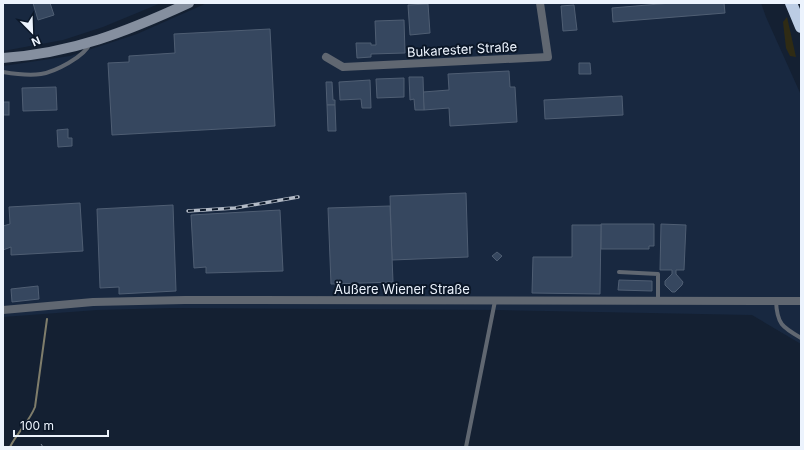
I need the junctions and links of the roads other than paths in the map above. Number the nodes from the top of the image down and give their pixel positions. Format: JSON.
{"nodes":[{"id":1,"x":189,"y":3,"type":"edge"},
{"id":2,"x":540,"y":3,"type":"edge"},
{"id":3,"x":791,"y":3,"type":"edge"},
{"id":4,"x":801,"y":26,"type":"edge"},
{"id":5,"x":90,"y":43,"type":"junction"},
{"id":6,"x":326,"y":57,"type":"dead end"},
{"id":7,"x":3,"y":58,"type":"edge"},
{"id":8,"x":3,"y":72,"type":"edge"},
{"id":9,"x":619,"y":272,"type":"dead end"},
{"id":10,"x":495,"y":301,"type":"junction"},
{"id":11,"x":776,"y":301,"type":"junction"},
{"id":12,"x":801,"y":301,"type":"edge"},
{"id":13,"x":658,"y":302,"type":"junction"},
{"id":14,"x":3,"y":310,"type":"edge"},
{"id":15,"x":801,"y":338,"type":"edge"},
{"id":16,"x":466,"y":447,"type":"edge"}],
"edges":[{"from":1,"to":5,"type":"main road"},
{"from":2,"to":6,"type":"street","name":"Bukarester Straße"},
{"from":3,"to":4,"type":"highway"},
{"from":5,"to":7,"type":"main road"},
{"from":5,"to":8,"type":"lane"},
{"from":9,"to":13,"type":"lane"},
{"from":10,"to":13,"type":"street","name":"Äußere Wiener Straße"},
{"from":10,"to":14,"type":"street","name":"Äußere Wiener Straße"},
{"from":10,"to":16,"type":"lane"},
{"from":11,"to":12,"type":"street","name":"Äußere Wiener Straße"},
{"from":11,"to":13,"type":"street","name":"Äußere Wiener Straße"},
{"from":11,"to":15,"type":"lane"}]}
